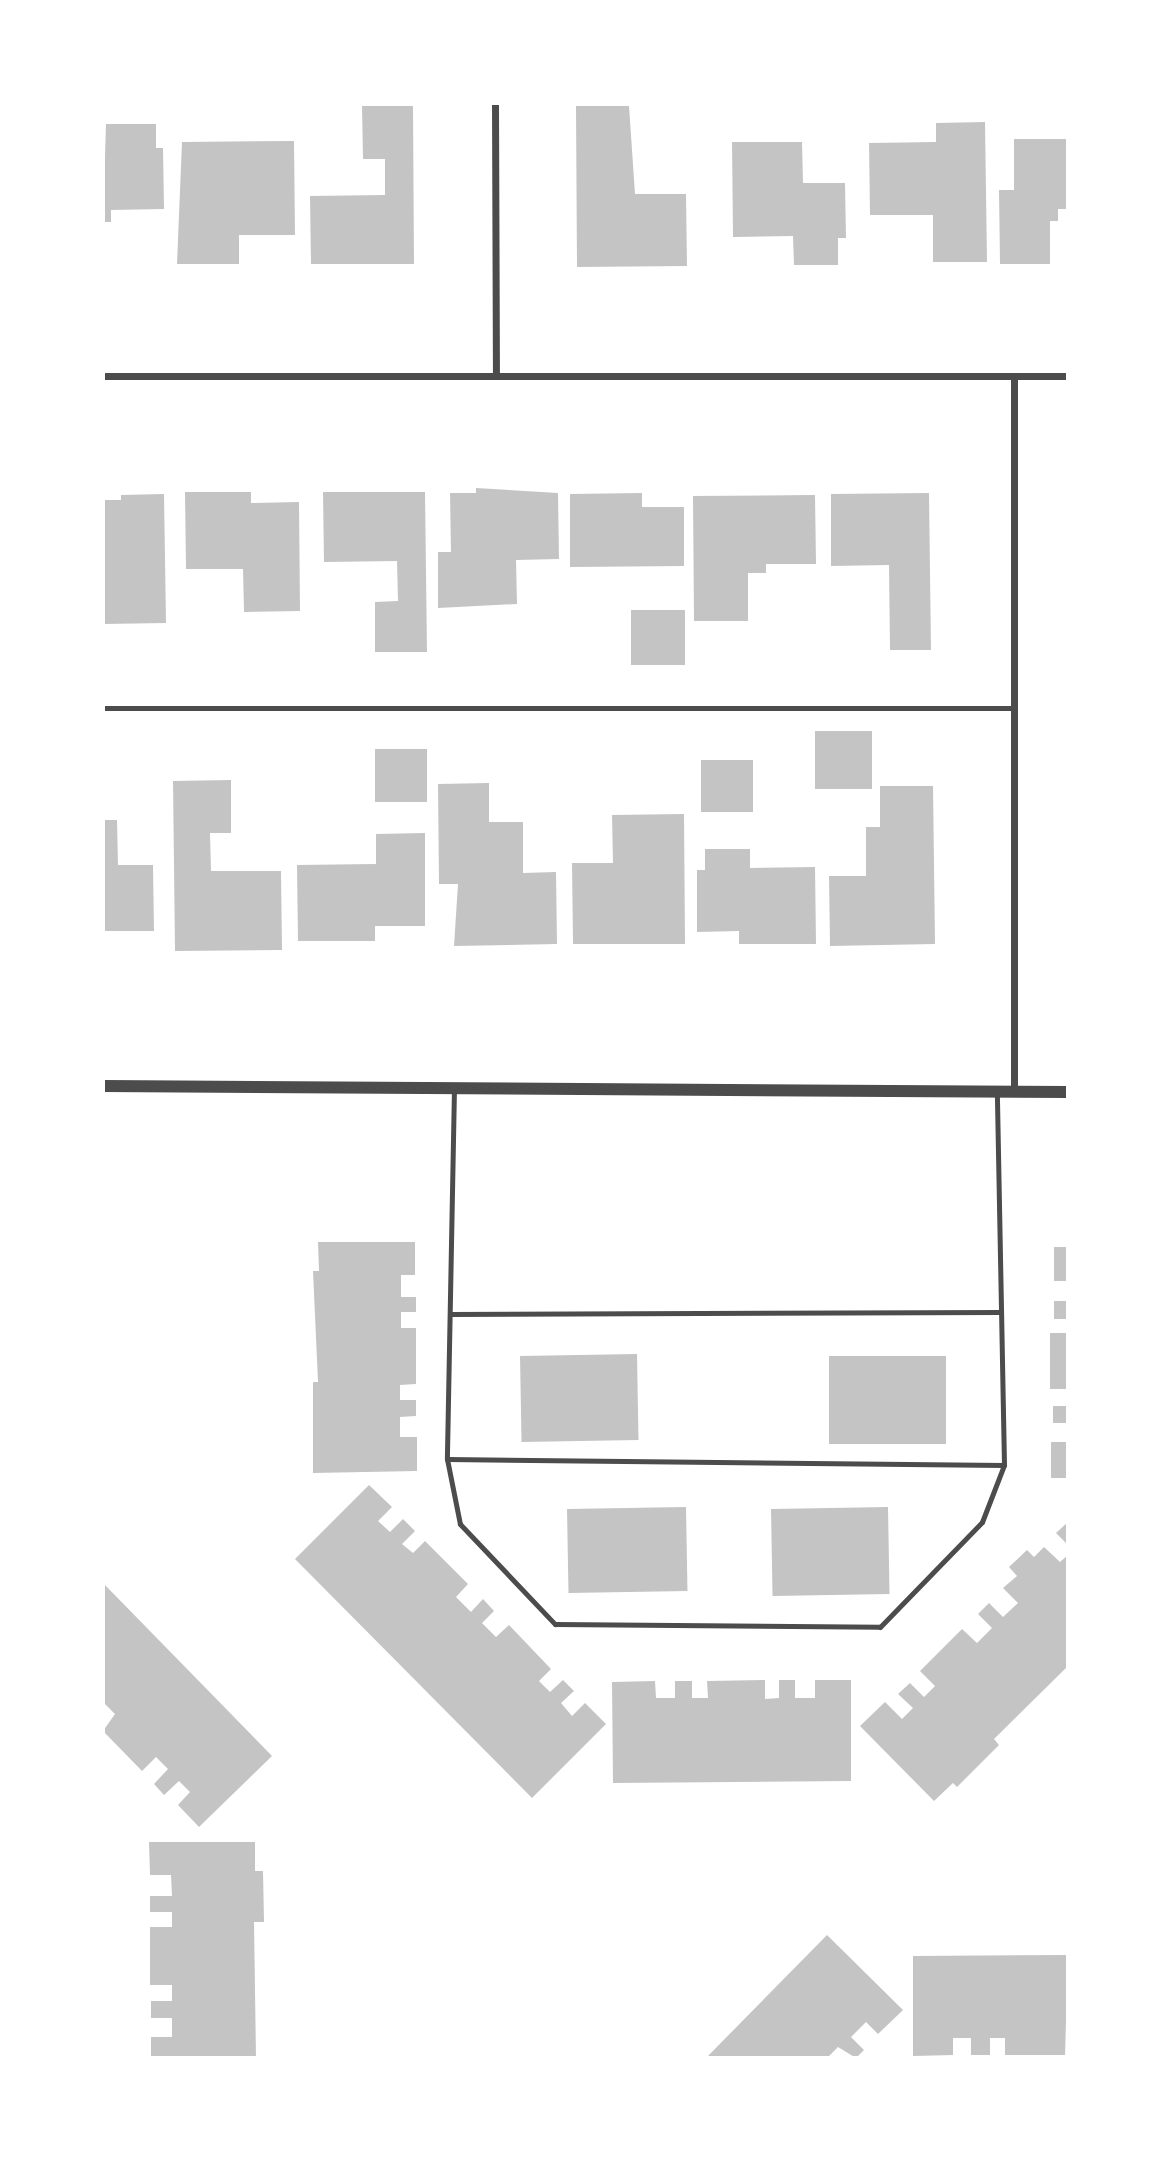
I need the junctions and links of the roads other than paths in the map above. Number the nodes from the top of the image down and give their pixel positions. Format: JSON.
{"nodes":[{"id":1,"x":495,"y":103,"type":"edge"},
{"id":2,"x":103,"y":376,"type":"edge"},
{"id":3,"x":496,"y":376,"type":"junction"},
{"id":4,"x":1014,"y":376,"type":"junction"},
{"id":5,"x":1068,"y":376,"type":"edge"},
{"id":6,"x":103,"y":708,"type":"edge"},
{"id":7,"x":1014,"y":708,"type":"junction"},
{"id":8,"x":103,"y":1086,"type":"edge"},
{"id":9,"x":454,"y":1088,"type":"junction"},
{"id":10,"x":997,"y":1092,"type":"junction"},
{"id":11,"x":1014,"y":1092,"type":"junction"},
{"id":12,"x":1068,"y":1092,"type":"edge"},
{"id":13,"x":1002,"y":1312,"type":"junction"},
{"id":14,"x":450,"y":1314,"type":"junction"},
{"id":15,"x":447,"y":1460,"type":"junction"},
{"id":16,"x":1004,"y":1465,"type":"junction"}],
"edges":[{"from":1,"to":3,"type":"street"},
{"from":2,"to":3,"type":"street"},
{"from":3,"to":4,"type":"street"},
{"from":4,"to":5,"type":"street"},
{"from":4,"to":7,"type":"street"},
{"from":6,"to":7,"type":"lane"},
{"from":7,"to":11,"type":"street"},
{"from":8,"to":9,"type":"street"},
{"from":9,"to":10,"type":"street"},
{"from":9,"to":14,"type":"lane"},
{"from":10,"to":11,"type":"street"},
{"from":10,"to":13,"type":"lane"},
{"from":11,"to":12,"type":"street"},
{"from":13,"to":14,"type":"lane"},
{"from":13,"to":16,"type":"lane"},
{"from":14,"to":15,"type":"lane"},
{"from":15,"to":16,"type":"lane"},
{"from":15,"to":16,"type":"lane"}]}
